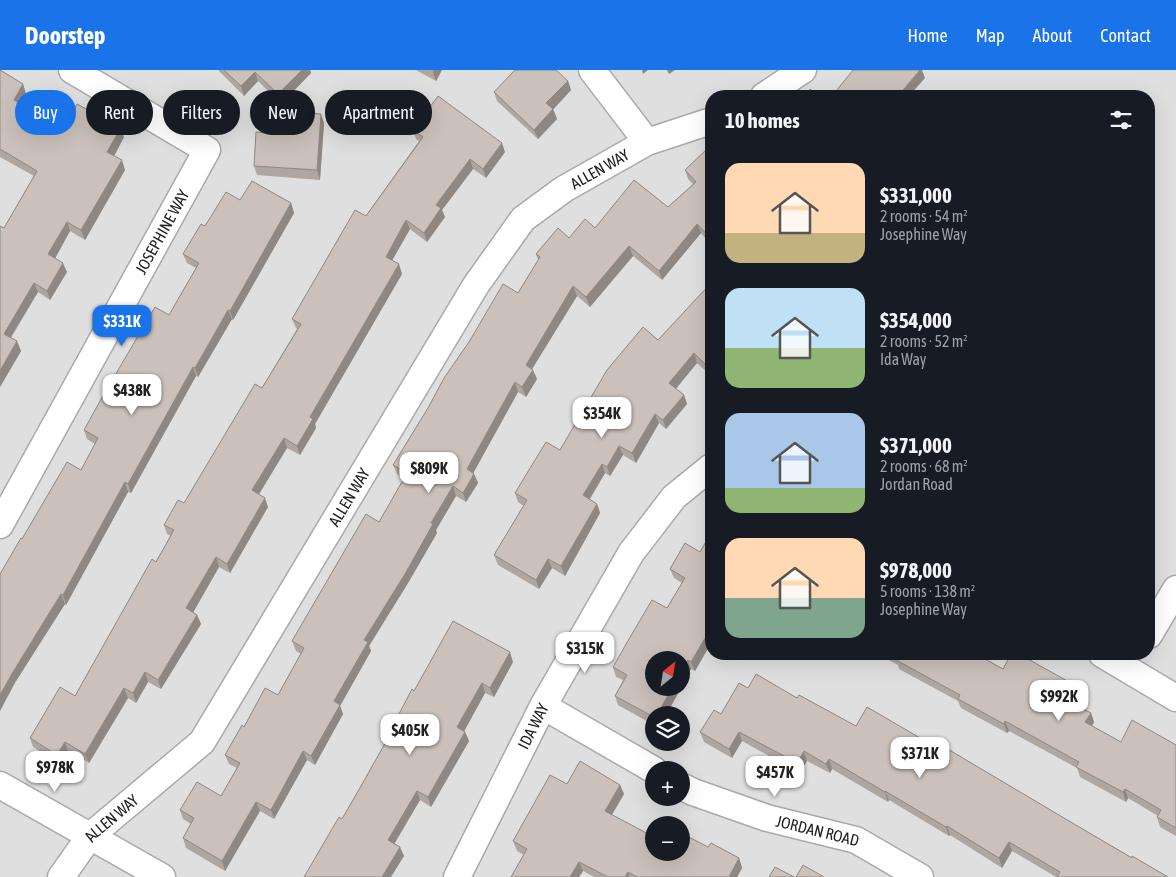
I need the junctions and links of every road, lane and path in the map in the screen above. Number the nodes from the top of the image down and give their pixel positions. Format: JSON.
{"nodes":[{"id":1,"x":72,"y":70,"type":"edge"},
{"id":2,"x":592,"y":70,"type":"edge"},
{"id":3,"x":803,"y":70,"type":"edge"},
{"id":4,"x":773,"y":90,"type":"edge"},
{"id":5,"x":705,"y":123,"type":"edge"},
{"id":6,"x":647,"y":142,"type":"junction"},
{"id":7,"x":705,"y":472,"type":"edge"},
{"id":8,"x":0,"y":525,"type":"edge"},
{"id":9,"x":1176,"y":589,"type":"edge"},
{"id":10,"x":1155,"y":624,"type":"edge"},
{"id":11,"x":1132,"y":662,"type":"edge"},
{"id":12,"x":1176,"y":698,"type":"edge"},
{"id":13,"x":543,"y":706,"type":"junction"},
{"id":14,"x":645,"y":765,"type":"edge"},
{"id":15,"x":0,"y":785,"type":"edge"},
{"id":16,"x":690,"y":790,"type":"edge"},
{"id":17,"x":90,"y":836,"type":"junction"},
{"id":18,"x":61,"y":877,"type":"edge"},
{"id":19,"x":162,"y":877,"type":"edge"},
{"id":20,"x":457,"y":877,"type":"edge"},
{"id":21,"x":920,"y":877,"type":"edge"}],
"edges":[{"from":1,"to":8,"type":"street","name":"JOSEPHINE WAY"},
{"from":2,"to":6,"type":"street"},
{"from":3,"to":4,"type":"street"},
{"from":5,"to":6,"type":"street","name":"ALLEN WAY"},
{"from":6,"to":17,"type":"street","name":"ALLEN WAY"},
{"from":7,"to":13,"type":"street","name":"IDA WAY"},
{"from":9,"to":10,"type":"street"},
{"from":11,"to":12,"type":"street"},
{"from":13,"to":14,"type":"street"},
{"from":13,"to":20,"type":"street","name":"IDA WAY"},
{"from":15,"to":17,"type":"street"},
{"from":16,"to":21,"type":"street","name":"JORDAN ROAD"},
{"from":17,"to":18,"type":"street","name":"ALLEN WAY"},
{"from":17,"to":19,"type":"street"}]}
